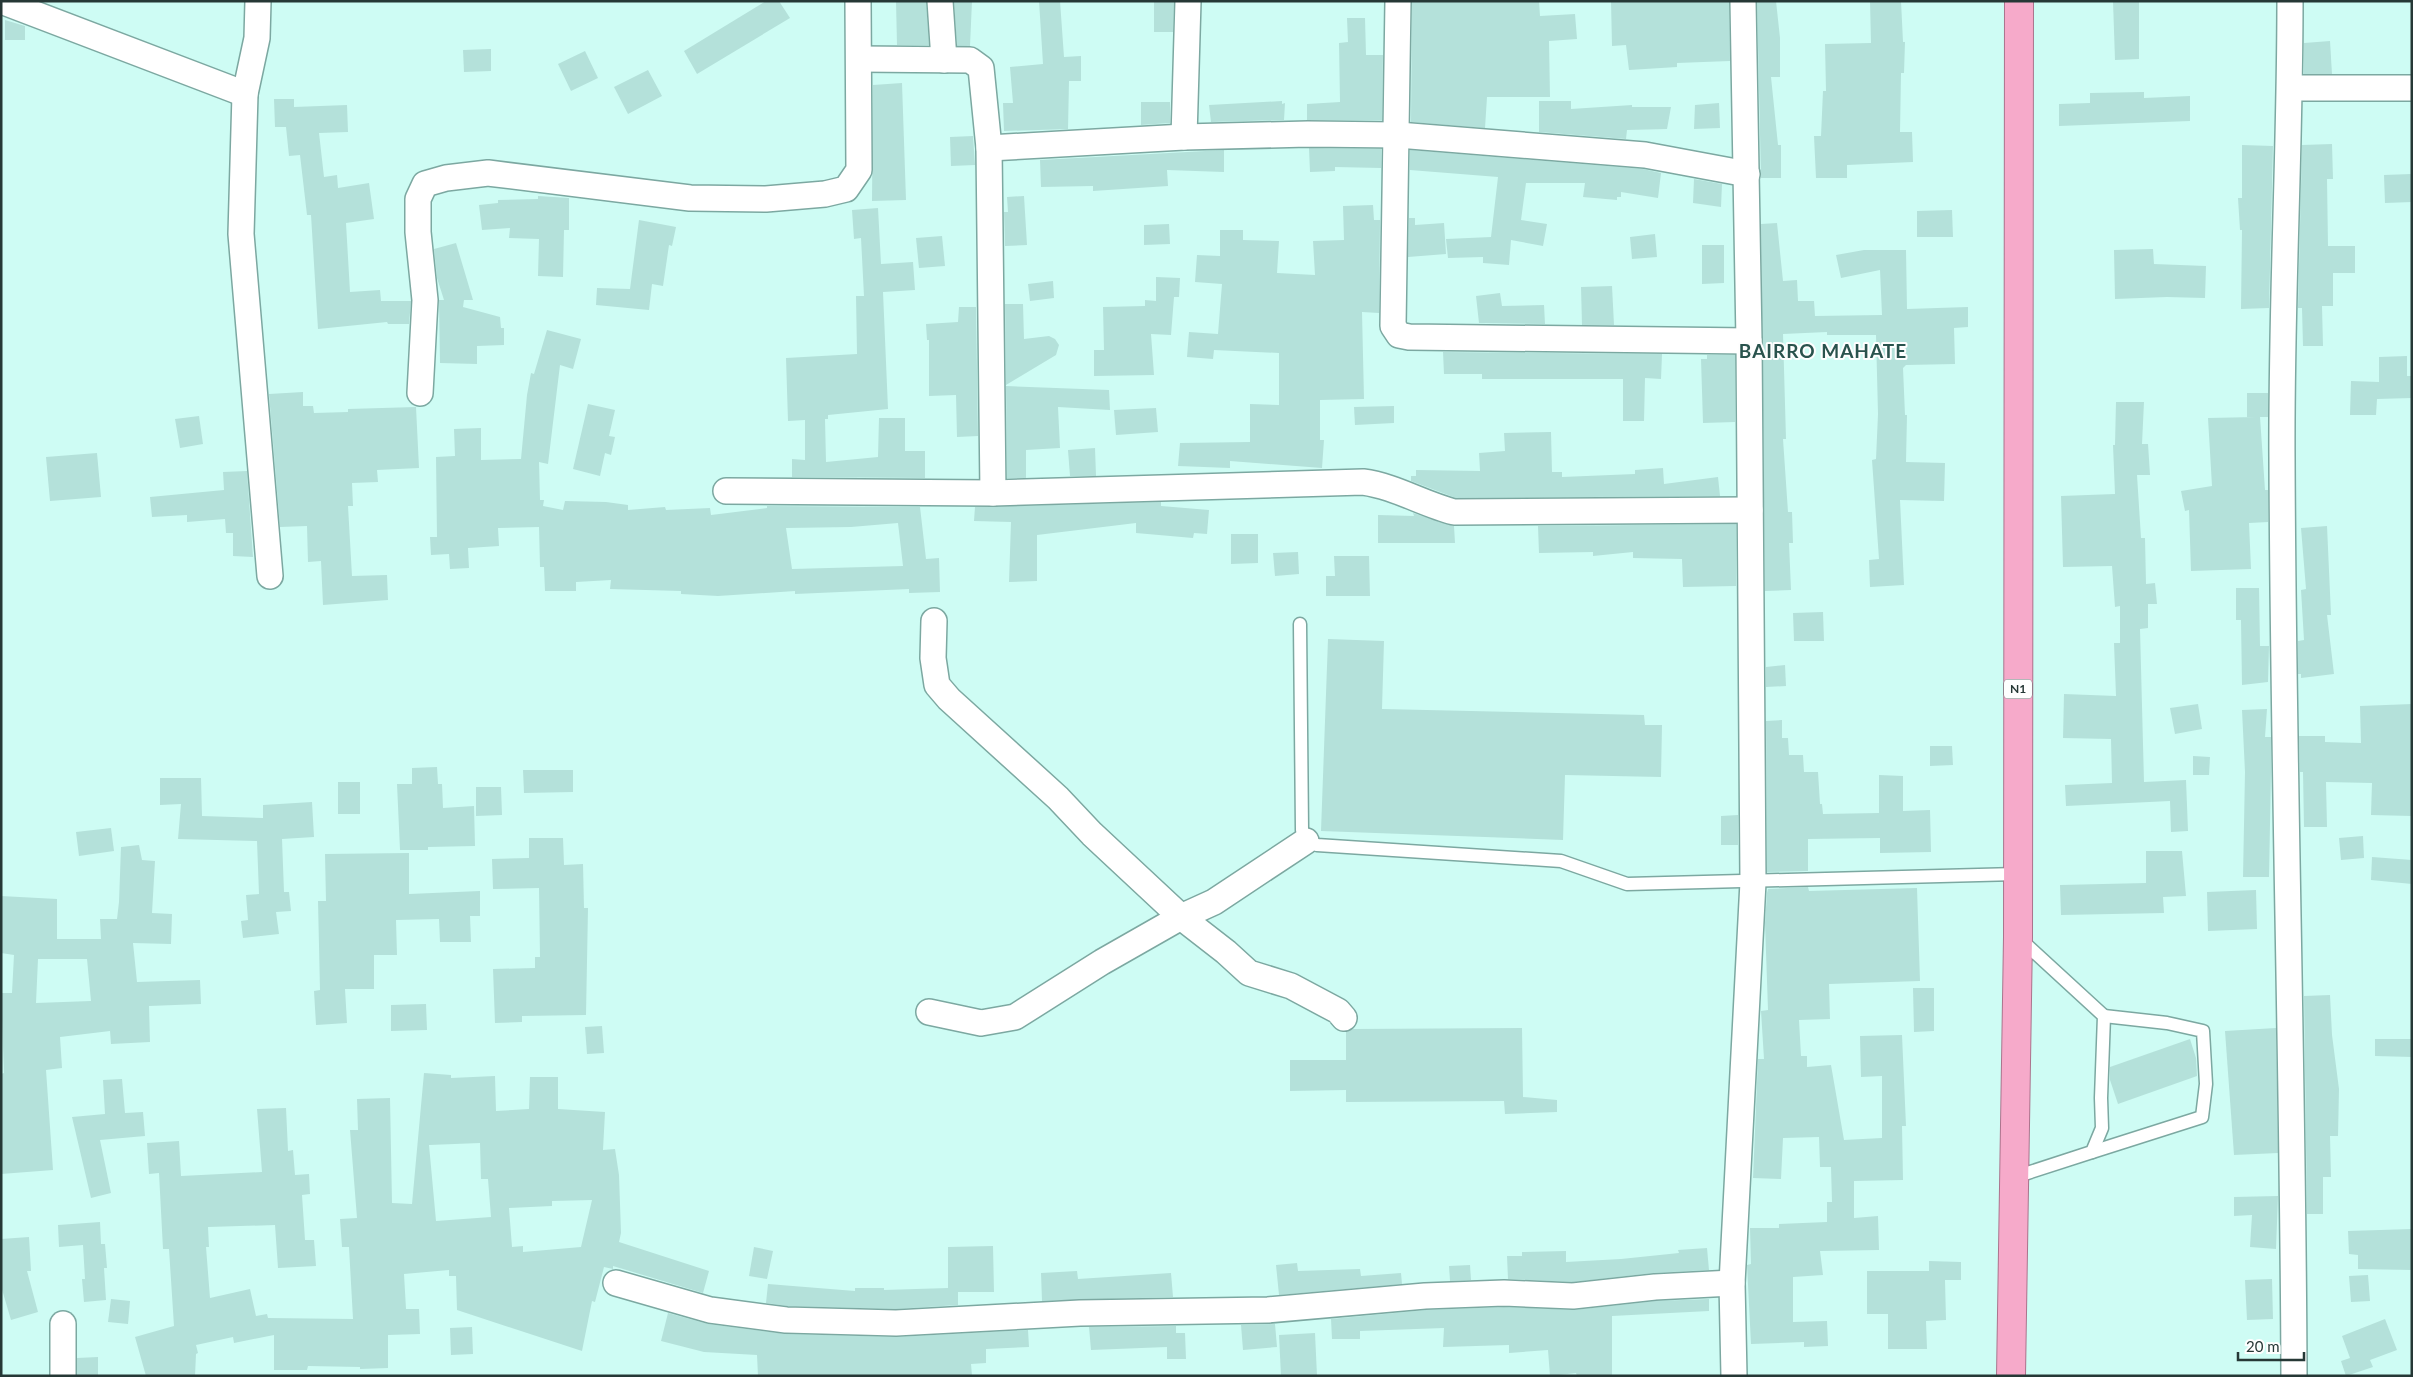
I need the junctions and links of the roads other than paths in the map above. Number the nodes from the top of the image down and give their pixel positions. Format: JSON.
{"nodes":[{"id":1,"x":1,"y":1,"type":"edge"},
{"id":2,"x":258,"y":1,"type":"edge"},
{"id":3,"x":858,"y":1,"type":"edge"},
{"id":4,"x":940,"y":1,"type":"edge"},
{"id":5,"x":1188,"y":1,"type":"edge"},
{"id":6,"x":1398,"y":1,"type":"edge"},
{"id":7,"x":1743,"y":1,"type":"edge"},
{"id":8,"x":2020,"y":1,"type":"edge"},
{"id":9,"x":2290,"y":1,"type":"edge"},
{"id":10,"x":860,"y":59,"type":"junction"},
{"id":11,"x":944,"y":60,"type":"junction"},
{"id":12,"x":2290,"y":88,"type":"junction"},
{"id":13,"x":2412,"y":88,"type":"edge"},
{"id":14,"x":245,"y":94,"type":"junction"},
{"id":15,"x":1398,"y":135,"type":"junction"},
{"id":16,"x":1184,"y":137,"type":"junction"},
{"id":17,"x":989,"y":148,"type":"junction"},
{"id":18,"x":1747,"y":174,"type":"junction"},
{"id":19,"x":1749,"y":341,"type":"junction"},
{"id":20,"x":420,"y":393,"type":"dead end"},
{"id":21,"x":726,"y":491,"type":"dead end"},
{"id":22,"x":993,"y":493,"type":"junction"},
{"id":23,"x":1750,"y":510,"type":"junction"},
{"id":24,"x":270,"y":576,"type":"dead end"},
{"id":25,"x":934,"y":621,"type":"dead end"},
{"id":26,"x":1300,"y":624,"type":"dead end"},
{"id":27,"x":1306,"y":841,"type":"junction"},
{"id":28,"x":2017,"y":874,"type":"junction"},
{"id":29,"x":1753,"y":882,"type":"junction"},
{"id":30,"x":1181,"y":917,"type":"junction"},
{"id":31,"x":2018,"y":937,"type":"junction"},
{"id":32,"x":929,"y":1012,"type":"dead end"},
{"id":33,"x":2104,"y":1016,"type":"junction"},
{"id":34,"x":1344,"y":1018,"type":"dead end"},
{"id":35,"x":2092,"y":1152,"type":"junction"},
{"id":36,"x":2016,"y":1177,"type":"junction"},
{"id":37,"x":616,"y":1283,"type":"dead end"},
{"id":38,"x":1732,"y":1283,"type":"junction"},
{"id":39,"x":62,"y":1324,"type":"dead end"},
{"id":40,"x":63,"y":1376,"type":"edge"},
{"id":41,"x":1734,"y":1376,"type":"edge"},
{"id":42,"x":2011,"y":1376,"type":"edge"},
{"id":43,"x":2294,"y":1376,"type":"edge"}],
"edges":[{"from":1,"to":14,"type":"street"},
{"from":2,"to":14,"type":"street"},
{"from":3,"to":10,"type":"street"},
{"from":4,"to":11,"type":"street"},
{"from":5,"to":16,"type":"street"},
{"from":6,"to":15,"type":"street"},
{"from":7,"to":18,"type":"street"},
{"from":8,"to":28,"type":"highway","number":"N1"},
{"from":9,"to":12,"type":"street"},
{"from":10,"to":11,"type":"street"},
{"from":10,"to":20,"type":"street"},
{"from":11,"to":17,"type":"street"},
{"from":12,"to":13,"type":"street"},
{"from":12,"to":43,"type":"street"},
{"from":14,"to":24,"type":"street"},
{"from":15,"to":16,"type":"street"},
{"from":15,"to":18,"type":"street"},
{"from":15,"to":19,"type":"street"},
{"from":16,"to":17,"type":"street"},
{"from":17,"to":22,"type":"street"},
{"from":18,"to":19,"type":"street"},
{"from":19,"to":23,"type":"street"},
{"from":21,"to":22,"type":"street"},
{"from":22,"to":23,"type":"street"},
{"from":23,"to":29,"type":"street"},
{"from":25,"to":30,"type":"street"},
{"from":26,"to":27,"type":"lane"},
{"from":27,"to":29,"type":"lane"},
{"from":27,"to":30,"type":"street"},
{"from":28,"to":29,"type":"lane"},
{"from":28,"to":31,"type":"highway","number":"N1"},
{"from":29,"to":38,"type":"street"},
{"from":30,"to":32,"type":"street"},
{"from":30,"to":34,"type":"street"},
{"from":31,"to":33,"type":"lane"},
{"from":31,"to":36,"type":"highway","number":"N1"},
{"from":33,"to":35,"type":"lane"},
{"from":33,"to":35,"type":"lane"},
{"from":35,"to":36,"type":"lane"},
{"from":36,"to":42,"type":"highway","number":"N1"},
{"from":37,"to":38,"type":"street"},
{"from":38,"to":41,"type":"street"},
{"from":39,"to":40,"type":"street"}]}
